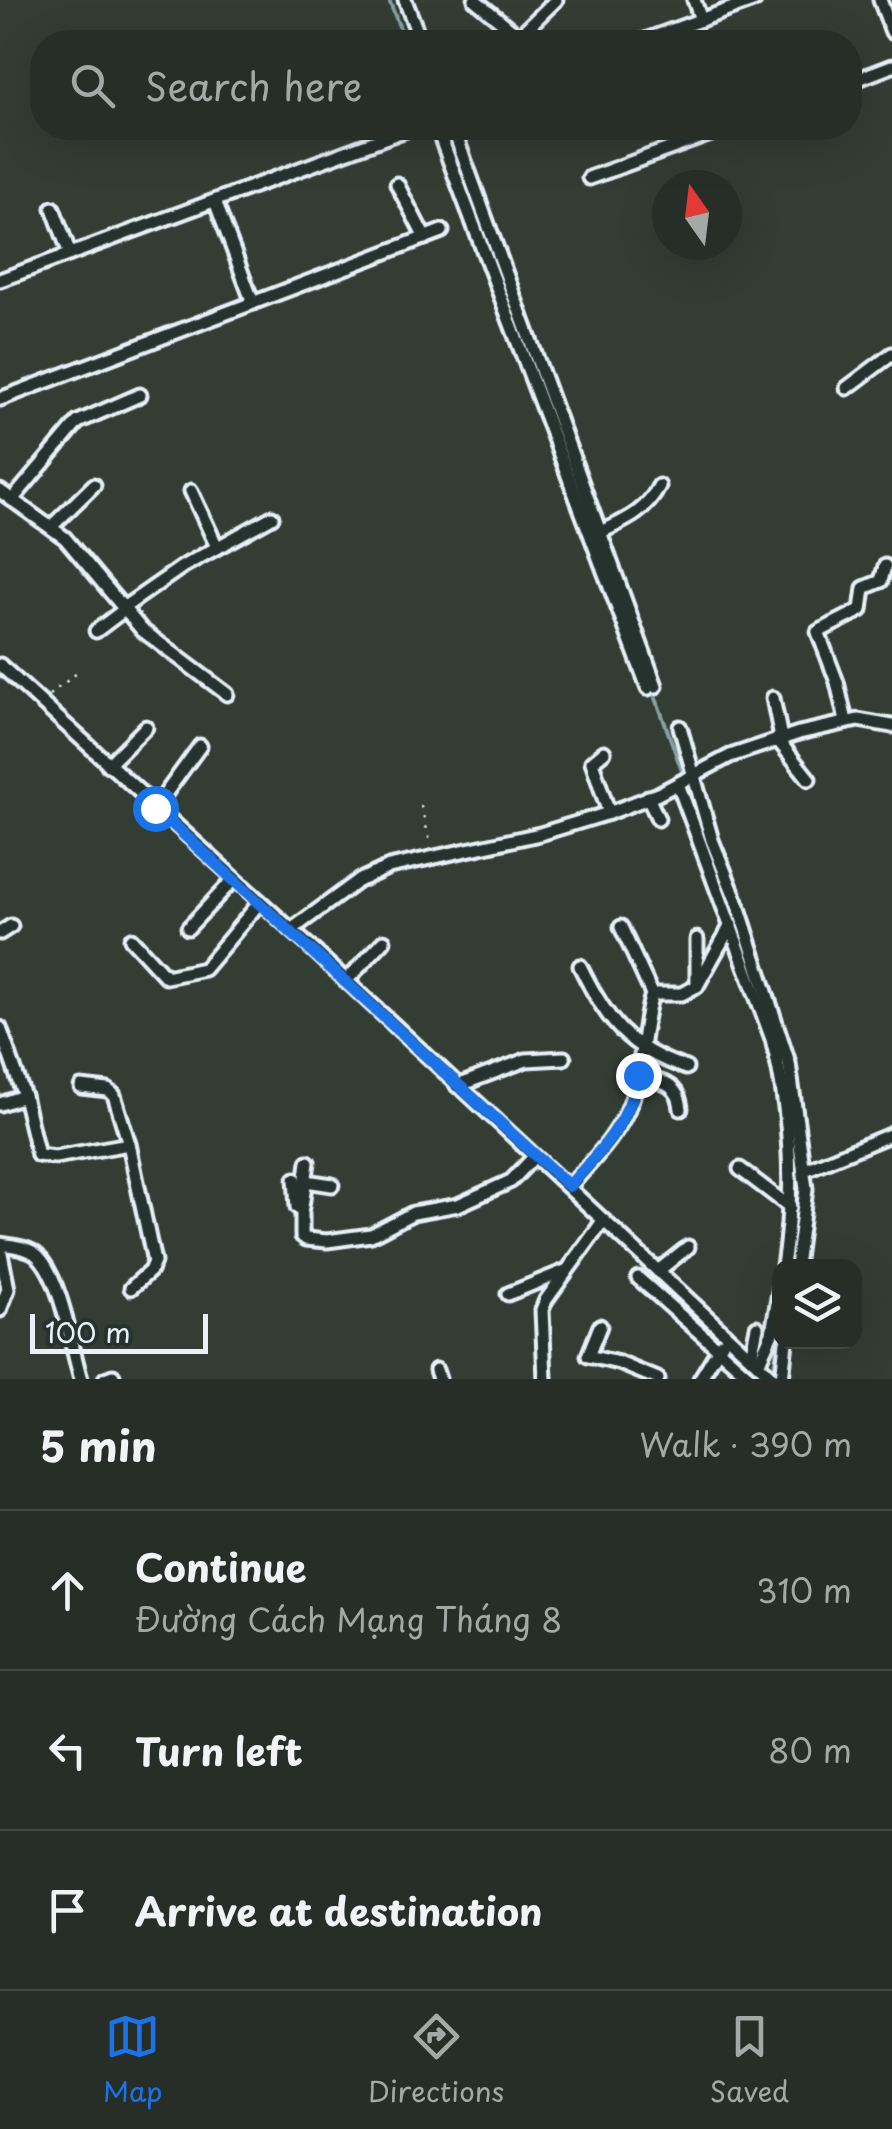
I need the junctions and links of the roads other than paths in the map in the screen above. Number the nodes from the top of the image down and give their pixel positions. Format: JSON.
{"nodes":[{"id":1,"x":405,"y":0,"type":"edge"},
{"id":2,"x":475,"y":0,"type":"edge"},
{"id":3,"x":556,"y":0,"type":"edge"},
{"id":4,"x":694,"y":0,"type":"edge"},
{"id":5,"x":756,"y":0,"type":"edge"},
{"id":6,"x":880,"y":0,"type":"edge"},
{"id":7,"x":701,"y":20,"type":"junction"},
{"id":8,"x":416,"y":30,"type":"edge"},
{"id":9,"x":510,"y":30,"type":"edge"},
{"id":10,"x":529,"y":30,"type":"edge"},
{"id":11,"x":673,"y":30,"type":"edge"},
{"id":12,"x":892,"y":32,"type":"edge"},
{"id":13,"x":892,"y":66,"type":"edge"},
{"id":14,"x":862,"y":77,"type":"edge"},
{"id":15,"x":380,"y":140,"type":"edge"},
{"id":16,"x":443,"y":140,"type":"edge"},
{"id":17,"x":456,"y":140,"type":"edge"},
{"id":18,"x":694,"y":140,"type":"edge"},
{"id":19,"x":590,"y":178,"type":"dead end"},
{"id":20,"x":398,"y":184,"type":"dead end"},
{"id":21,"x":215,"y":201,"type":"junction"},
{"id":22,"x":53,"y":208,"type":"dead end"},
{"id":23,"x":442,"y":231,"type":"dead end"},
{"id":24,"x":426,"y":238,"type":"junction"},
{"id":25,"x":70,"y":254,"type":"junction"},
{"id":26,"x":0,"y":280,"type":"edge"},
{"id":27,"x":254,"y":303,"type":"junction"},
{"id":28,"x":892,"y":354,"type":"edge"},
{"id":29,"x":847,"y":388,"type":"dead end"},
{"id":30,"x":140,"y":395,"type":"dead end"},
{"id":31,"x":0,"y":399,"type":"edge"},
{"id":32,"x":94,"y":485,"type":"dead end"},
{"id":33,"x":659,"y":486,"type":"dead end"},
{"id":34,"x":0,"y":492,"type":"edge"},
{"id":35,"x":191,"y":492,"type":"dead end"},
{"id":36,"x":12,"y":500,"type":"junction"},
{"id":37,"x":272,"y":516,"type":"dead end"},
{"id":38,"x":51,"y":527,"type":"junction"},
{"id":39,"x":598,"y":532,"type":"junction"},
{"id":40,"x":217,"y":547,"type":"junction"},
{"id":41,"x":885,"y":566,"type":"dead end"},
{"id":42,"x":124,"y":609,"type":"junction"},
{"id":43,"x":96,"y":631,"type":"dead end"},
{"id":44,"x":0,"y":665,"type":"edge"},
{"id":45,"x":12,"y":676,"type":"junction"},
{"id":46,"x":0,"y":688,"type":"edge"},
{"id":47,"x":227,"y":694,"type":"dead end"},
{"id":48,"x":773,"y":698,"type":"dead end"},
{"id":49,"x":846,"y":721,"type":"junction"},
{"id":50,"x":680,"y":726,"type":"dead end"},
{"id":51,"x":892,"y":726,"type":"edge"},
{"id":52,"x":146,"y":727,"type":"dead end"},
{"id":53,"x":779,"y":738,"type":"junction"},
{"id":54,"x":200,"y":746,"type":"dead end"},
{"id":55,"x":604,"y":752,"type":"dead end"},
{"id":56,"x":108,"y":765,"type":"junction"},
{"id":57,"x":686,"y":778,"type":"junction"},
{"id":58,"x":809,"y":778,"type":"dead end"},
{"id":59,"x":648,"y":798,"type":"junction"},
{"id":60,"x":155,"y":808,"type":"junction"},
{"id":61,"x":609,"y":813,"type":"junction"},
{"id":62,"x":658,"y":819,"type":"dead end"},
{"id":63,"x":234,"y":879,"type":"junction"},
{"id":64,"x":260,"y":902,"type":"junction"},
{"id":65,"x":731,"y":926,"type":"junction"},
{"id":66,"x":188,"y":928,"type":"dead end"},
{"id":67,"x":622,"y":928,"type":"dead end"},
{"id":68,"x":290,"y":930,"type":"junction"},
{"id":69,"x":131,"y":939,"type":"dead end"},
{"id":70,"x":697,"y":939,"type":"dead end"},
{"id":71,"x":384,"y":941,"type":"dead end"},
{"id":72,"x":580,"y":966,"type":"dead end"},
{"id":73,"x":346,"y":981,"type":"junction"},
{"id":74,"x":698,"y":986,"type":"junction"},
{"id":75,"x":652,"y":994,"type":"junction"},
{"id":76,"x":0,"y":1028,"type":"edge"},
{"id":77,"x":640,"y":1049,"type":"junction"},
{"id":78,"x":564,"y":1058,"type":"dead end"},
{"id":79,"x":686,"y":1068,"type":"dead end"},
{"id":80,"x":638,"y":1075,"type":"junction"},
{"id":81,"x":457,"y":1086,"type":"junction"},
{"id":82,"x":81,"y":1087,"type":"dead end"},
{"id":83,"x":24,"y":1096,"type":"junction"},
{"id":84,"x":0,"y":1104,"type":"edge"},
{"id":85,"x":681,"y":1109,"type":"dead end"},
{"id":86,"x":892,"y":1134,"type":"edge"},
{"id":87,"x":129,"y":1144,"type":"junction"},
{"id":88,"x":534,"y":1158,"type":"junction"},
{"id":89,"x":308,"y":1162,"type":"dead end"},
{"id":90,"x":740,"y":1169,"type":"dead end"},
{"id":91,"x":805,"y":1170,"type":"junction"},
{"id":92,"x":300,"y":1180,"type":"junction"},
{"id":93,"x":332,"y":1184,"type":"dead end"},
{"id":94,"x":569,"y":1186,"type":"junction"},
{"id":95,"x":790,"y":1207,"type":"junction"},
{"id":96,"x":603,"y":1221,"type":"junction"},
{"id":97,"x":0,"y":1246,"type":"edge"},
{"id":98,"x":688,"y":1246,"type":"dead end"},
{"id":99,"x":783,"y":1259,"type":"edge"},
{"id":100,"x":797,"y":1259,"type":"edge"},
{"id":101,"x":658,"y":1270,"type":"junction"},
{"id":102,"x":566,"y":1271,"type":"junction"},
{"id":103,"x":638,"y":1278,"type":"dead end"},
{"id":104,"x":131,"y":1288,"type":"dead end"},
{"id":105,"x":508,"y":1294,"type":"dead end"},
{"id":106,"x":0,"y":1310,"type":"edge"},
{"id":107,"x":600,"y":1326,"type":"dead end"},
{"id":108,"x":757,"y":1327,"type":"dead end"},
{"id":109,"x":772,"y":1333,"type":"edge"},
{"id":110,"x":727,"y":1335,"type":"junction"},
{"id":111,"x":719,"y":1347,"type":"junction"},
{"id":112,"x":781,"y":1349,"type":"edge"},
{"id":113,"x":766,"y":1372,"type":"edge"},
{"id":114,"x":81,"y":1379,"type":"edge"},
{"id":115,"x":544,"y":1379,"type":"edge"},
{"id":116,"x":658,"y":1379,"type":"edge"},
{"id":117,"x":700,"y":1379,"type":"edge"},
{"id":118,"x":752,"y":1379,"type":"edge"}],
"edges":[{"from":1,"to":8,"type":"street"},
{"from":2,"to":9,"type":"street"},
{"from":3,"to":10,"type":"street"},
{"from":4,"to":7,"type":"street"},
{"from":5,"to":7,"type":"street"},
{"from":6,"to":12,"type":"street"},
{"from":7,"to":11,"type":"street"},
{"from":13,"to":14,"type":"street"},
{"from":15,"to":21,"type":"street"},
{"from":16,"to":39,"type":"street"},
{"from":17,"to":39,"type":"street"},
{"from":18,"to":19,"type":"street"},
{"from":20,"to":24,"type":"street"},
{"from":21,"to":25,"type":"street"},
{"from":21,"to":27,"type":"street"},
{"from":22,"to":25,"type":"street"},
{"from":23,"to":24,"type":"street"},
{"from":24,"to":27,"type":"street"},
{"from":25,"to":26,"type":"street"},
{"from":27,"to":31,"type":"street"},
{"from":28,"to":29,"type":"street"},
{"from":30,"to":36,"type":"street"},
{"from":32,"to":38,"type":"street"},
{"from":33,"to":39,"type":"street"},
{"from":34,"to":36,"type":"street"},
{"from":35,"to":40,"type":"street"},
{"from":36,"to":38,"type":"street"},
{"from":37,"to":40,"type":"street"},
{"from":38,"to":42,"type":"street"},
{"from":40,"to":42,"type":"street"},
{"from":41,"to":49,"type":"street"},
{"from":42,"to":43,"type":"street"},
{"from":42,"to":47,"type":"street"},
{"from":44,"to":45,"type":"street"},
{"from":45,"to":46,"type":"street"},
{"from":45,"to":56,"type":"street"},
{"from":48,"to":53,"type":"street"},
{"from":49,"to":51,"type":"street"},
{"from":49,"to":53,"type":"street"},
{"from":50,"to":57,"type":"street"},
{"from":52,"to":56,"type":"street"},
{"from":53,"to":57,"type":"street"},
{"from":53,"to":58,"type":"street"},
{"from":54,"to":60,"type":"street"},
{"from":55,"to":61,"type":"street"},
{"from":56,"to":60,"type":"street"},
{"from":57,"to":59,"type":"street"},
{"from":57,"to":65,"type":"street"},
{"from":57,"to":91,"type":"street"},
{"from":59,"to":61,"type":"street"},
{"from":59,"to":62,"type":"street"},
{"from":60,"to":63,"type":"street"},
{"from":61,"to":68,"type":"street"},
{"from":63,"to":64,"type":"street"},
{"from":63,"to":66,"type":"street"},
{"from":64,"to":68,"type":"street"},
{"from":64,"to":69,"type":"street"},
{"from":65,"to":74,"type":"street"},
{"from":65,"to":95,"type":"street"},
{"from":67,"to":75,"type":"street"},
{"from":68,"to":73,"type":"street"},
{"from":70,"to":74,"type":"street"},
{"from":71,"to":73,"type":"street"},
{"from":72,"to":77,"type":"street"},
{"from":73,"to":81,"type":"street"},
{"from":74,"to":75,"type":"street"},
{"from":75,"to":77,"type":"street"},
{"from":76,"to":83,"type":"street"},
{"from":77,"to":79,"type":"street"},
{"from":77,"to":80,"type":"street"},
{"from":78,"to":81,"type":"street"},
{"from":80,"to":85,"type":"street"},
{"from":80,"to":94,"type":"street"},
{"from":81,"to":88,"type":"street"},
{"from":82,"to":87,"type":"street"},
{"from":83,"to":84,"type":"street"},
{"from":83,"to":87,"type":"street"},
{"from":86,"to":91,"type":"street"},
{"from":87,"to":104,"type":"street"},
{"from":88,"to":92,"type":"street"},
{"from":88,"to":94,"type":"street"},
{"from":89,"to":92,"type":"street"},
{"from":90,"to":95,"type":"street"},
{"from":91,"to":100,"type":"street"},
{"from":92,"to":93,"type":"street"},
{"from":94,"to":96,"type":"street"},
{"from":95,"to":99,"type":"street"},
{"from":96,"to":101,"type":"street"},
{"from":96,"to":102,"type":"street"},
{"from":97,"to":106,"type":"street"},
{"from":97,"to":114,"type":"street"},
{"from":98,"to":101,"type":"street"},
{"from":101,"to":110,"type":"street"},
{"from":102,"to":105,"type":"street"},
{"from":102,"to":115,"type":"street"},
{"from":103,"to":111,"type":"street"},
{"from":107,"to":116,"type":"street"},
{"from":108,"to":113,"type":"street"},
{"from":109,"to":113,"type":"street"},
{"from":110,"to":111,"type":"street"},
{"from":110,"to":113,"type":"street"},
{"from":111,"to":117,"type":"street"},
{"from":111,"to":118,"type":"street"},
{"from":112,"to":113,"type":"street"}]}
